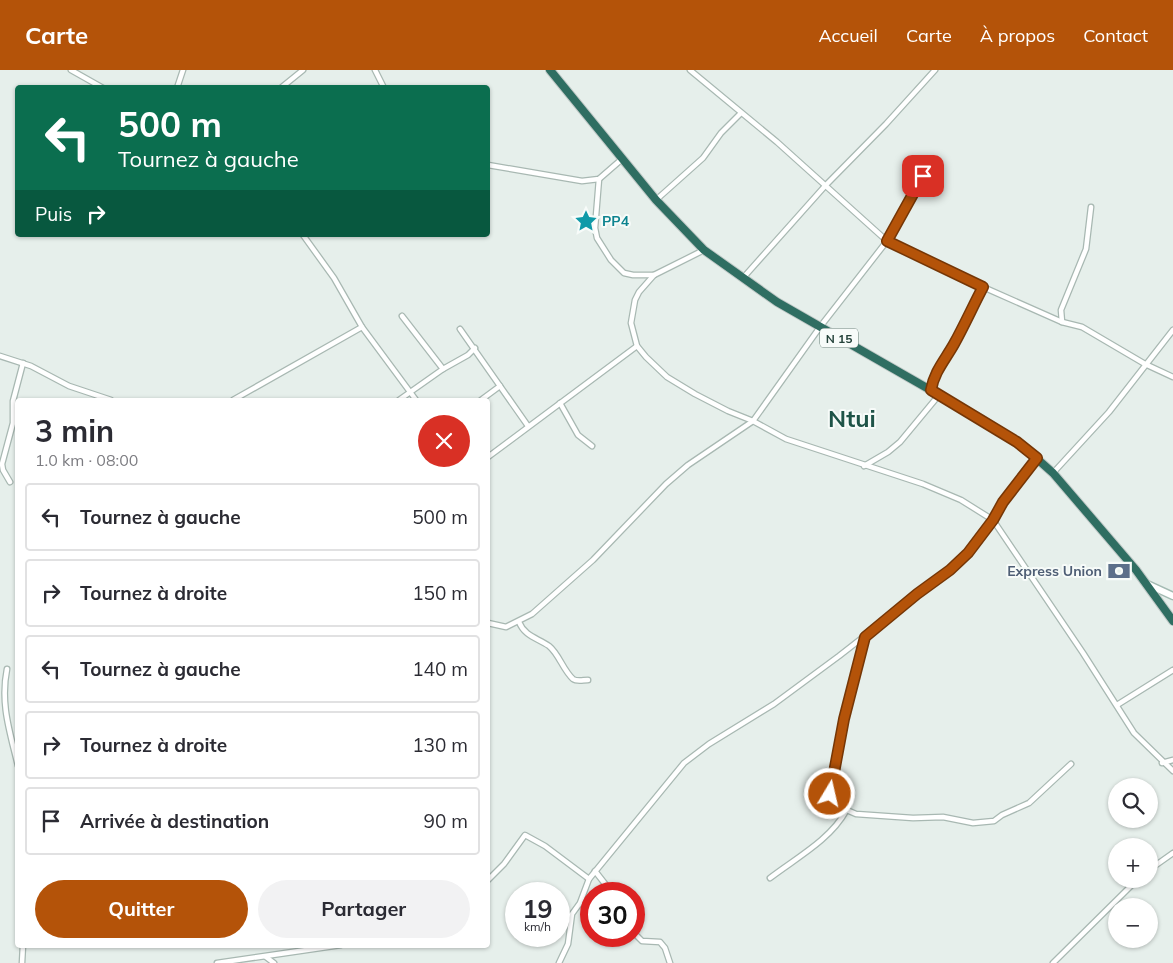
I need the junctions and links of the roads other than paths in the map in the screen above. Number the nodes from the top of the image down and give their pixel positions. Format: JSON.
{"nodes":[{"id":1,"x":71,"y":70,"type":"edge"},
{"id":2,"x":183,"y":70,"type":"edge"},
{"id":3,"x":303,"y":70,"type":"edge"},
{"id":4,"x":375,"y":70,"type":"edge"},
{"id":5,"x":550,"y":70,"type":"edge"},
{"id":6,"x":690,"y":70,"type":"edge"},
{"id":7,"x":935,"y":70,"type":"edge"},
{"id":8,"x":98,"y":85,"type":"edge"},
{"id":9,"x":178,"y":85,"type":"edge"},
{"id":10,"x":283,"y":85,"type":"edge"},
{"id":11,"x":382,"y":85,"type":"edge"},
{"id":12,"x":740,"y":113,"type":"junction"},
{"id":13,"x":622,"y":159,"type":"junction"},
{"id":14,"x":932,"y":159,"type":"dead end"},
{"id":15,"x":490,"y":165,"type":"edge"},
{"id":16,"x":599,"y":179,"type":"junction"},
{"id":17,"x":825,"y":186,"type":"junction"},
{"id":18,"x":656,"y":200,"type":"junction"},
{"id":19,"x":1091,"y":207,"type":"dead end"},
{"id":20,"x":303,"y":237,"type":"edge"},
{"id":21,"x":887,"y":241,"type":"junction"},
{"id":22,"x":704,"y":250,"type":"junction"},
{"id":23,"x":654,"y":275,"type":"junction"},
{"id":24,"x":743,"y":279,"type":"junction"},
{"id":25,"x":983,"y":287,"type":"junction"},
{"id":26,"x":1062,"y":310,"type":"junction"},
{"id":27,"x":402,"y":316,"type":"dead end"},
{"id":28,"x":1052,"y":317,"type":"junction"},
{"id":29,"x":1062,"y":322,"type":"junction"},
{"id":30,"x":362,"y":327,"type":"junction"},
{"id":31,"x":820,"y":327,"type":"junction"},
{"id":32,"x":460,"y":329,"type":"dead end"},
{"id":33,"x":1173,"y":330,"type":"edge"},
{"id":34,"x":637,"y":346,"type":"junction"},
{"id":35,"x":476,"y":350,"type":"junction"},
{"id":36,"x":0,"y":356,"type":"edge"},
{"id":37,"x":23,"y":363,"type":"junction"},
{"id":38,"x":1144,"y":364,"type":"junction"},
{"id":39,"x":443,"y":369,"type":"junction"},
{"id":40,"x":1173,"y":377,"type":"edge"},
{"id":41,"x":500,"y":386,"type":"junction"},
{"id":42,"x":931,"y":390,"type":"junction"},
{"id":43,"x":410,"y":392,"type":"junction"},
{"id":44,"x":939,"y":394,"type":"junction"},
{"id":45,"x":105,"y":398,"type":"edge"},
{"id":46,"x":237,"y":398,"type":"edge"},
{"id":47,"x":402,"y":398,"type":"edge"},
{"id":48,"x":414,"y":398,"type":"edge"},
{"id":49,"x":484,"y":398,"type":"edge"},
{"id":50,"x":560,"y":403,"type":"junction"},
{"id":51,"x":753,"y":421,"type":"junction"},
{"id":52,"x":528,"y":426,"type":"junction"},
{"id":53,"x":592,"y":446,"type":"dead end"},
{"id":54,"x":490,"y":455,"type":"edge"},
{"id":55,"x":1037,"y":458,"type":"junction"},
{"id":56,"x":864,"y":466,"type":"junction"},
{"id":57,"x":1053,"y":473,"type":"junction"},
{"id":58,"x":10,"y":482,"type":"dead end"},
{"id":59,"x":993,"y":520,"type":"junction"},
{"id":60,"x":1146,"y":584,"type":"junction"},
{"id":61,"x":1173,"y":596,"type":"edge"},
{"id":62,"x":1173,"y":621,"type":"edge"},
{"id":63,"x":519,"y":622,"type":"junction"},
{"id":64,"x":490,"y":623,"type":"edge"},
{"id":65,"x":865,"y":637,"type":"junction"},
{"id":66,"x":7,"y":669,"type":"dead end"},
{"id":67,"x":1173,"y":670,"type":"edge"},
{"id":68,"x":588,"y":680,"type":"dead end"},
{"id":69,"x":1117,"y":705,"type":"junction"},
{"id":70,"x":15,"y":745,"type":"edge"},
{"id":71,"x":1173,"y":760,"type":"edge"},
{"id":72,"x":1162,"y":762,"type":"junction"},
{"id":73,"x":1071,"y":764,"type":"dead end"},
{"id":74,"x":1173,"y":771,"type":"edge"},
{"id":75,"x":846,"y":811,"type":"junction"},
{"id":76,"x":1173,"y":853,"type":"edge"},
{"id":77,"x":1158,"y":864,"type":"edge"},
{"id":78,"x":595,"y":871,"type":"junction"},
{"id":79,"x":490,"y":878,"type":"edge"},
{"id":80,"x":770,"y":878,"type":"dead end"},
{"id":81,"x":590,"y":879,"type":"junction"},
{"id":82,"x":604,"y":882,"type":"edge"},
{"id":83,"x":1129,"y":888,"type":"edge"},
{"id":84,"x":645,"y":941,"type":"edge"},
{"id":85,"x":23,"y":948,"type":"edge"},
{"id":86,"x":322,"y":948,"type":"edge"},
{"id":87,"x":266,"y":957,"type":"junction"},
{"id":88,"x":22,"y":963,"type":"edge"},
{"id":89,"x":217,"y":963,"type":"edge"},
{"id":90,"x":274,"y":963,"type":"edge"},
{"id":91,"x":559,"y":963,"type":"edge"},
{"id":92,"x":670,"y":963,"type":"edge"},
{"id":93,"x":1053,"y":963,"type":"edge"}],
"edges":[{"from":1,"to":8,"type":"street"},
{"from":2,"to":9,"type":"street"},
{"from":3,"to":10,"type":"street"},
{"from":4,"to":11,"type":"street"},
{"from":5,"to":13,"type":"highway","number":"N 15"},
{"from":6,"to":12,"type":"street"},
{"from":7,"to":17,"type":"street"},
{"from":12,"to":17,"type":"street"},
{"from":12,"to":18,"type":"street"},
{"from":13,"to":16,"type":"street"},
{"from":13,"to":18,"type":"highway","number":"N 15"},
{"from":14,"to":21,"type":"street"},
{"from":15,"to":16,"type":"street"},
{"from":16,"to":23,"type":"street"},
{"from":17,"to":21,"type":"street"},
{"from":17,"to":24,"type":"street"},
{"from":18,"to":22,"type":"highway","number":"N 15"},
{"from":19,"to":26,"type":"street"},
{"from":20,"to":30,"type":"street"},
{"from":21,"to":25,"type":"street"},
{"from":21,"to":31,"type":"street"},
{"from":22,"to":23,"type":"street"},
{"from":22,"to":24,"type":"highway","number":"N 15"},
{"from":23,"to":34,"type":"street"},
{"from":24,"to":31,"type":"highway","number":"N 15"},
{"from":25,"to":28,"type":"street"},
{"from":25,"to":42,"type":"street"},
{"from":26,"to":28,"type":"street"},
{"from":26,"to":29,"type":"street"},
{"from":27,"to":39,"type":"street"},
{"from":28,"to":29,"type":"street"},
{"from":29,"to":38,"type":"street"},
{"from":30,"to":43,"type":"street"},
{"from":30,"to":46,"type":"street"},
{"from":31,"to":42,"type":"highway","number":"N 15"},
{"from":31,"to":51,"type":"street"},
{"from":32,"to":35,"type":"street"},
{"from":33,"to":38,"type":"street"},
{"from":34,"to":50,"type":"street"},
{"from":34,"to":51,"type":"street"},
{"from":35,"to":39,"type":"street"},
{"from":35,"to":41,"type":"street"},
{"from":36,"to":37,"type":"street"},
{"from":37,"to":45,"type":"street"},
{"from":37,"to":58,"type":"street"},
{"from":38,"to":40,"type":"street"},
{"from":38,"to":57,"type":"street"},
{"from":39,"to":43,"type":"street"},
{"from":41,"to":49,"type":"street"},
{"from":41,"to":52,"type":"street"},
{"from":42,"to":44,"type":"highway","number":"N 15"},
{"from":43,"to":47,"type":"street"},
{"from":43,"to":48,"type":"street"},
{"from":44,"to":55,"type":"highway","number":"N 15"},
{"from":44,"to":56,"type":"street"},
{"from":50,"to":52,"type":"street"},
{"from":50,"to":53,"type":"street"},
{"from":51,"to":56,"type":"street"},
{"from":51,"to":63,"type":"street"},
{"from":52,"to":54,"type":"street"},
{"from":55,"to":57,"type":"highway","number":"N 15"},
{"from":55,"to":59,"type":"street"},
{"from":56,"to":59,"type":"street"},
{"from":57,"to":60,"type":"highway","number":"N 15"},
{"from":59,"to":65,"type":"street"},
{"from":59,"to":69,"type":"street"},
{"from":60,"to":61,"type":"main road"},
{"from":60,"to":62,"type":"highway","number":"N 15"},
{"from":63,"to":64,"type":"street"},
{"from":63,"to":68,"type":"street"},
{"from":65,"to":75,"type":"street"},
{"from":65,"to":78,"type":"street"},
{"from":66,"to":70,"type":"street"},
{"from":67,"to":69,"type":"street"},
{"from":69,"to":72,"type":"street"},
{"from":71,"to":72,"type":"street"},
{"from":72,"to":74,"type":"street"},
{"from":73,"to":75,"type":"street"},
{"from":75,"to":80,"type":"street"},
{"from":76,"to":77,"type":"street"},
{"from":78,"to":81,"type":"street"},
{"from":78,"to":82,"type":"street"},
{"from":79,"to":81,"type":"street"},
{"from":81,"to":91,"type":"street"},
{"from":83,"to":93,"type":"street"},
{"from":84,"to":92,"type":"street"},
{"from":85,"to":88,"type":"street"},
{"from":86,"to":87,"type":"street"},
{"from":87,"to":89,"type":"street"},
{"from":87,"to":90,"type":"street"}]}
